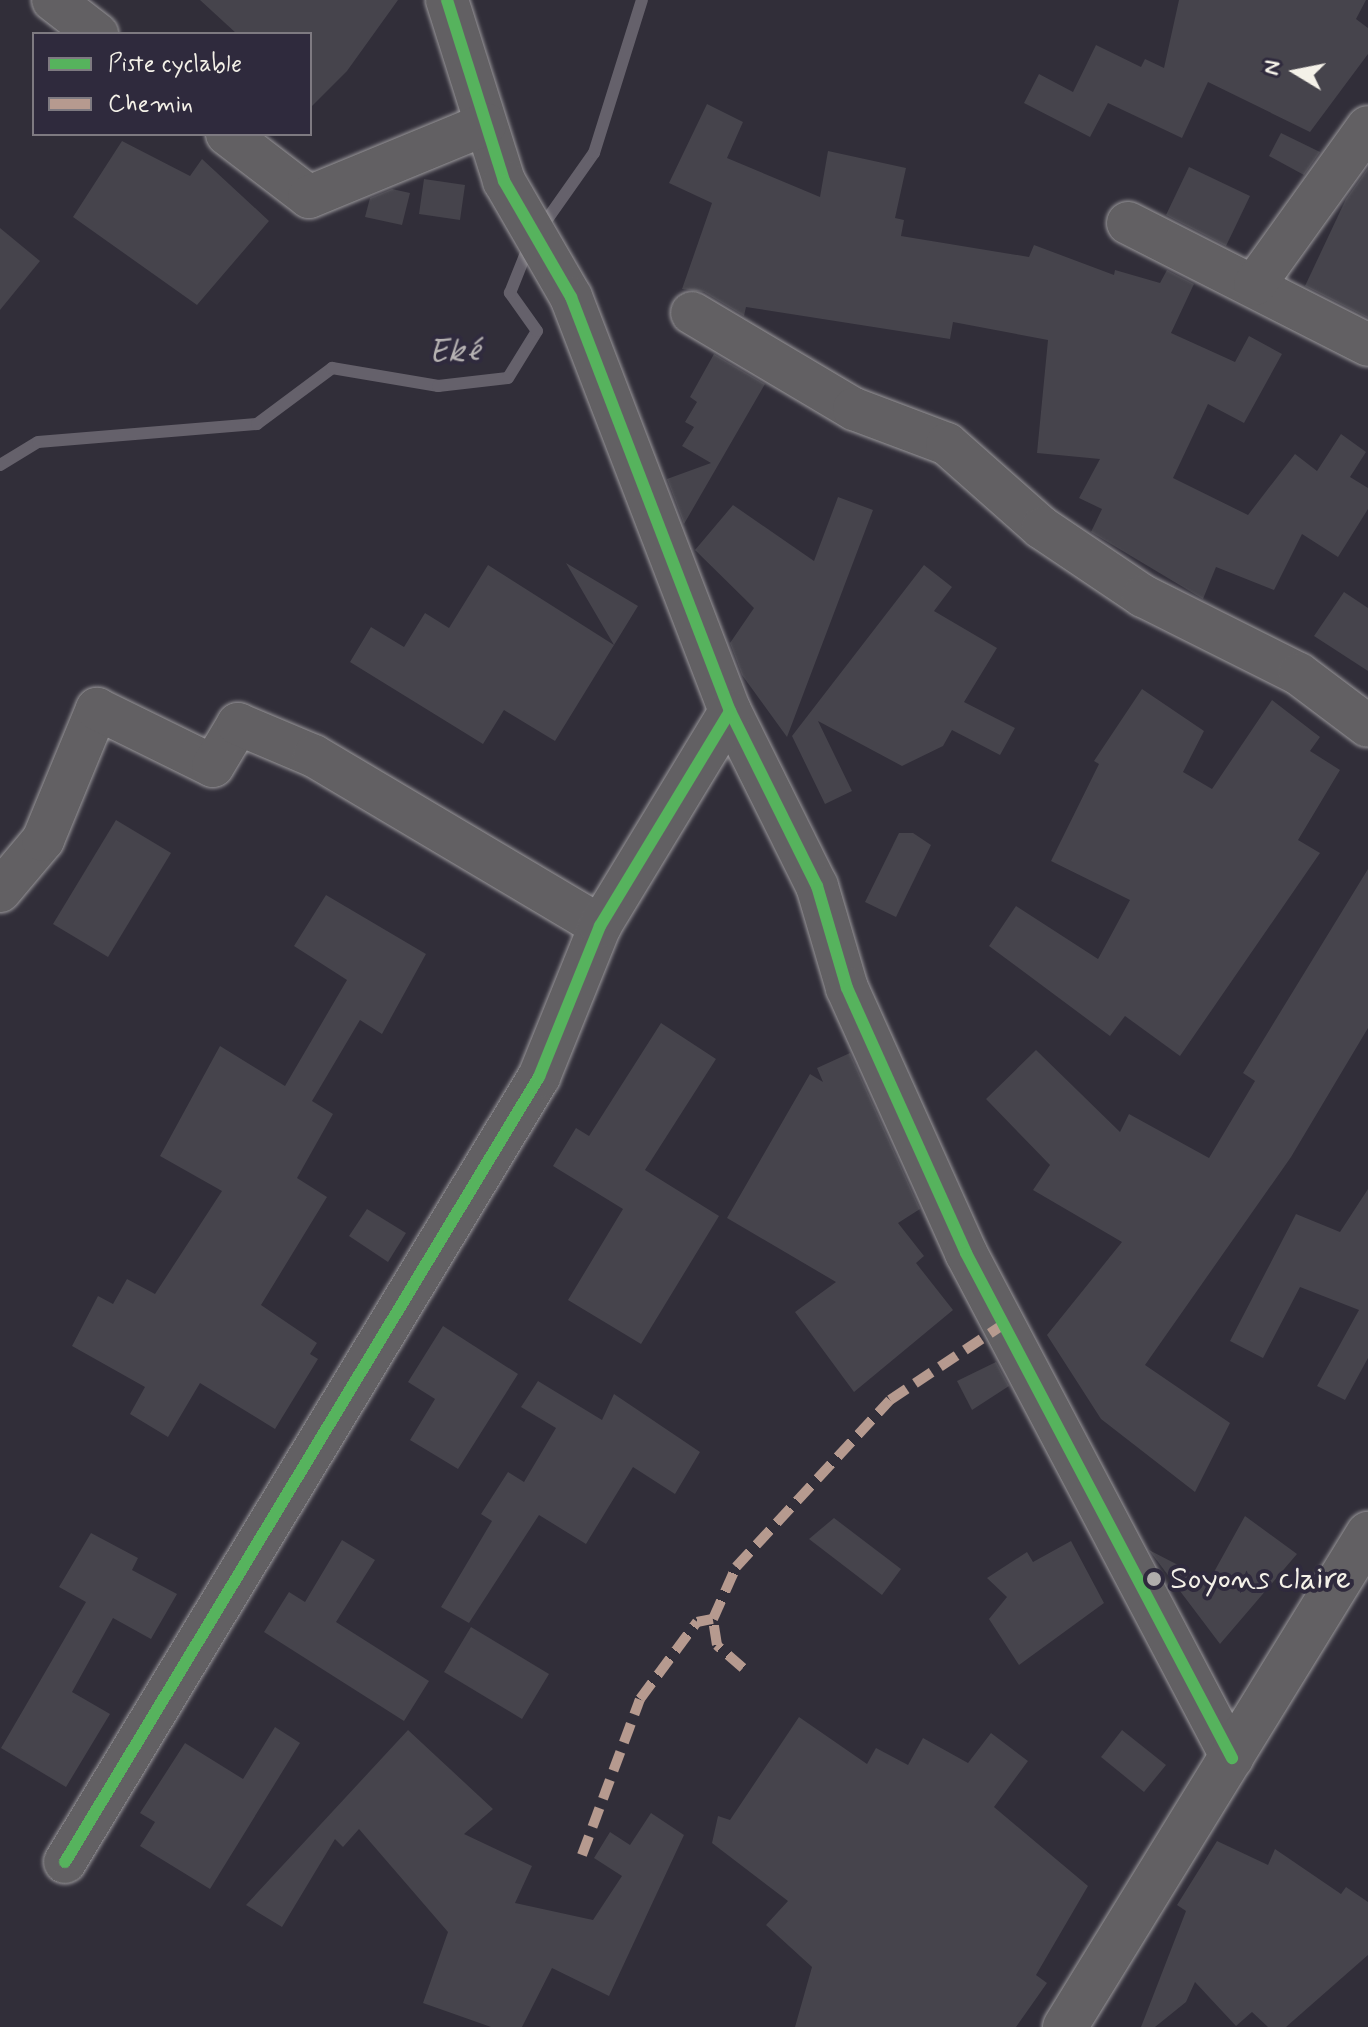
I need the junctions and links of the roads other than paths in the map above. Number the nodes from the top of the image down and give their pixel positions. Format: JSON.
{"nodes":[{"id":1,"x":53,"y":0,"type":"edge"},
{"id":2,"x":447,"y":0,"type":"edge"},
{"id":3,"x":94,"y":32,"type":"edge"},
{"id":4,"x":486,"y":124,"type":"junction"},
{"id":5,"x":1368,"y":127,"type":"edge"},
{"id":6,"x":230,"y":136,"type":"edge"},
{"id":7,"x":1128,"y":223,"type":"dead end"},
{"id":8,"x":1255,"y":284,"type":"junction"},
{"id":9,"x":692,"y":313,"type":"dead end"},
{"id":10,"x":1368,"y":345,"type":"edge"},
{"id":11,"x":730,"y":711,"type":"junction"},
{"id":12,"x":1368,"y":726,"type":"edge"},
{"id":13,"x":0,"y":891,"type":"edge"},
{"id":14,"x":600,"y":926,"type":"junction"},
{"id":15,"x":1368,"y":1534,"type":"edge"},
{"id":16,"x":1232,"y":1758,"type":"junction"},
{"id":17,"x":65,"y":1862,"type":"dead end"},
{"id":18,"x":1065,"y":2027,"type":"edge"}],
"edges":[{"from":1,"to":3,"type":"street"},
{"from":2,"to":4,"type":"street"},
{"from":4,"to":6,"type":"street"},
{"from":4,"to":11,"type":"street"},
{"from":5,"to":8,"type":"street"},
{"from":7,"to":8,"type":"street"},
{"from":8,"to":10,"type":"street"},
{"from":9,"to":12,"type":"street"},
{"from":11,"to":14,"type":"street"},
{"from":11,"to":16,"type":"street"},
{"from":13,"to":14,"type":"street"},
{"from":14,"to":17,"type":"street"},
{"from":15,"to":16,"type":"main road"},
{"from":16,"to":18,"type":"main road"}]}
